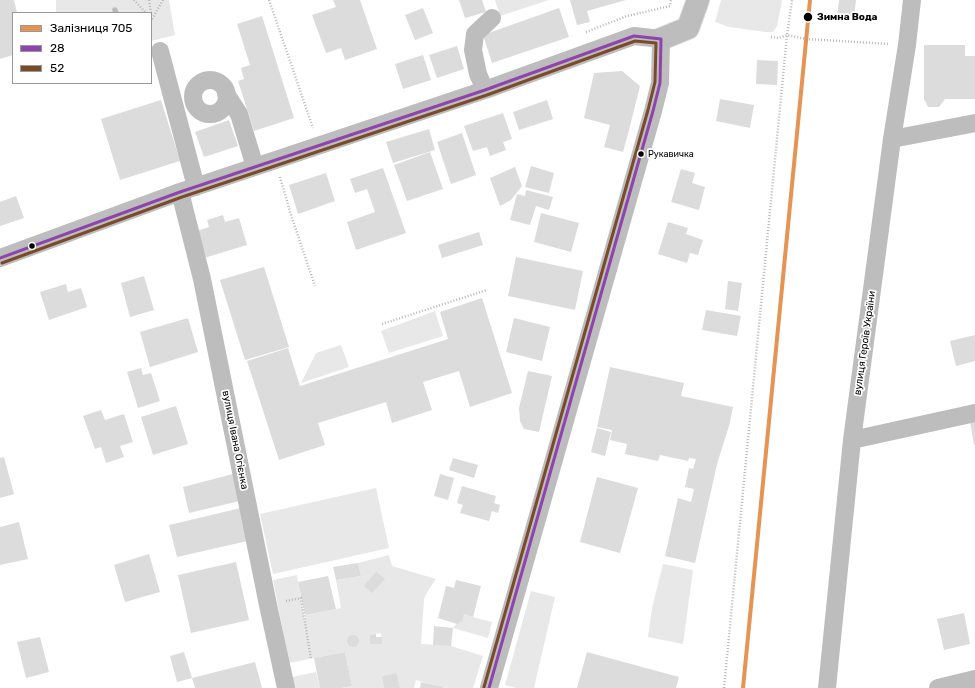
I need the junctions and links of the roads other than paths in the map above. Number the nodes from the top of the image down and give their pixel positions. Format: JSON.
{"nodes":[{"id":1,"x":698,"y":0,"type":"edge"},
{"id":2,"x":912,"y":0,"type":"edge"},
{"id":3,"x":492,"y":18,"type":"dead end"},
{"id":4,"x":661,"y":39,"type":"junction"},
{"id":5,"x":160,"y":51,"type":"dead end"},
{"id":6,"x":485,"y":90,"type":"junction"},
{"id":7,"x":226,"y":94,"type":"dead end"},
{"id":8,"x":975,"y":123,"type":"edge"},
{"id":9,"x":892,"y":140,"type":"junction"},
{"id":10,"x":255,"y":167,"type":"junction"},
{"id":11,"x":188,"y":190,"type":"junction"},
{"id":12,"x":0,"y":258,"type":"edge"},
{"id":13,"x":975,"y":413,"type":"edge"},
{"id":14,"x":852,"y":440,"type":"junction"},
{"id":15,"x":975,"y":680,"type":"edge"},
{"id":16,"x":286,"y":688,"type":"edge"},
{"id":17,"x":489,"y":688,"type":"edge"},
{"id":18,"x":827,"y":688,"type":"edge"},
{"id":19,"x":938,"y":688,"type":"edge"}],
"edges":[{"from":1,"to":4,"type":"main road"},
{"from":2,"to":9,"type":"street","name":"вулиця Героїв України"},
{"from":3,"to":6,"type":"street"},
{"from":4,"to":6,"type":"street"},
{"from":4,"to":17,"type":"street"},
{"from":5,"to":11,"type":"street","name":"вулиця Івана Огієнка"},
{"from":6,"to":10,"type":"street"},
{"from":7,"to":10,"type":"street"},
{"from":8,"to":9,"type":"street"},
{"from":9,"to":14,"type":"street","name":"вулиця Героїв України"},
{"from":10,"to":11,"type":"street"},
{"from":11,"to":12,"type":"street"},
{"from":11,"to":16,"type":"street","name":"вулиця Івана Огієнка"},
{"from":13,"to":14,"type":"street"},
{"from":14,"to":18,"type":"street","name":"вулиця Героїв України"},
{"from":15,"to":19,"type":"street"}]}
